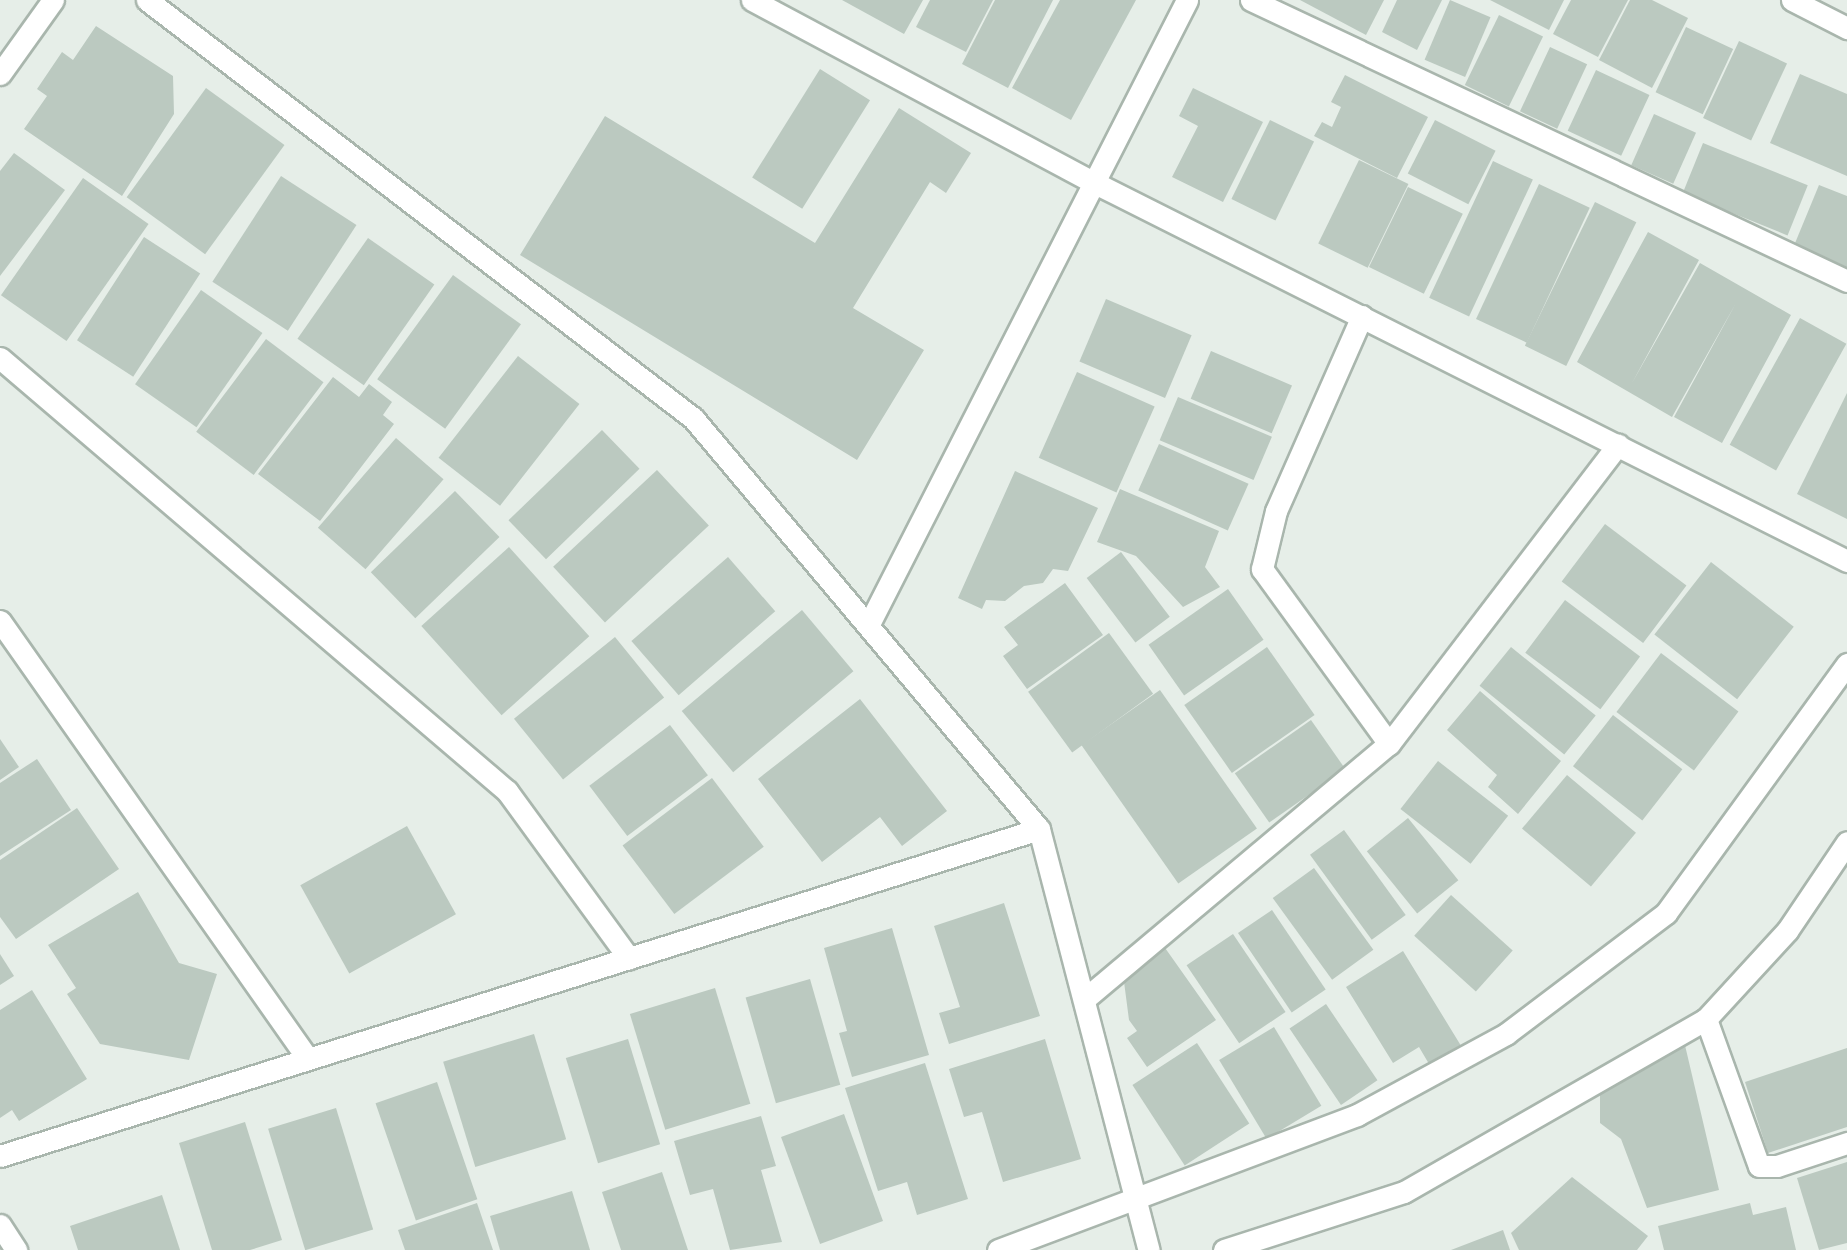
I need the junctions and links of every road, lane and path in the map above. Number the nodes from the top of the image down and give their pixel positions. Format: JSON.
{"nodes":[{"id":1,"x":53,"y":0,"type":"edge"},
{"id":2,"x":146,"y":0,"type":"edge"},
{"id":3,"x":752,"y":0,"type":"edge"},
{"id":4,"x":1187,"y":0,"type":"edge"},
{"id":5,"x":1251,"y":0,"type":"edge"},
{"id":6,"x":1792,"y":0,"type":"edge"},
{"id":7,"x":1847,"y":28,"type":"edge"},
{"id":8,"x":0,"y":74,"type":"edge"},
{"id":9,"x":1095,"y":183,"type":"junction"},
{"id":10,"x":1847,"y":281,"type":"edge"},
{"id":11,"x":1362,"y":316,"type":"junction"},
{"id":12,"x":0,"y":358,"type":"edge"},
{"id":13,"x":1618,"y":444,"type":"junction"},
{"id":14,"x":1847,"y":561,"type":"edge"},
{"id":15,"x":0,"y":621,"type":"edge"},
{"id":16,"x":870,"y":622,"type":"junction"},
{"id":17,"x":1847,"y":664,"type":"edge"},
{"id":18,"x":1389,"y":744,"type":"junction"},
{"id":19,"x":1039,"y":829,"type":"junction"},
{"id":20,"x":1847,"y":842,"type":"edge"},
{"id":21,"x":629,"y":958,"type":"junction"},
{"id":22,"x":1087,"y":998,"type":"junction"},
{"id":23,"x":1706,"y":1019,"type":"junction"},
{"id":24,"x":308,"y":1059,"type":"junction"},
{"id":25,"x":1847,"y":1143,"type":"edge"},
{"id":26,"x":0,"y":1156,"type":"edge"},
{"id":27,"x":1136,"y":1203,"type":"junction"},
{"id":28,"x":0,"y":1225,"type":"edge"},
{"id":29,"x":16,"y":1250,"type":"edge"},
{"id":30,"x":998,"y":1250,"type":"edge"},
{"id":31,"x":1149,"y":1250,"type":"edge"},
{"id":32,"x":1224,"y":1250,"type":"edge"}],
"edges":[{"from":1,"to":8,"type":"street"},
{"from":2,"to":16,"type":"street"},
{"from":3,"to":9,"type":"street"},
{"from":4,"to":9,"type":"street"},
{"from":5,"to":10,"type":"street"},
{"from":6,"to":7,"type":"street"},
{"from":9,"to":11,"type":"street"},
{"from":9,"to":16,"type":"street"},
{"from":11,"to":13,"type":"street"},
{"from":11,"to":18,"type":"street"},
{"from":12,"to":21,"type":"street"},
{"from":13,"to":14,"type":"street"},
{"from":13,"to":18,"type":"street"},
{"from":15,"to":24,"type":"street"},
{"from":16,"to":19,"type":"street"},
{"from":17,"to":27,"type":"street"},
{"from":18,"to":22,"type":"street"},
{"from":19,"to":21,"type":"street"},
{"from":19,"to":22,"type":"street"},
{"from":20,"to":23,"type":"street"},
{"from":21,"to":24,"type":"street"},
{"from":22,"to":27,"type":"street"},
{"from":23,"to":25,"type":"street"},
{"from":23,"to":32,"type":"street"},
{"from":24,"to":26,"type":"street"},
{"from":27,"to":30,"type":"street"},
{"from":27,"to":31,"type":"street"},
{"from":28,"to":29,"type":"street"}]}
